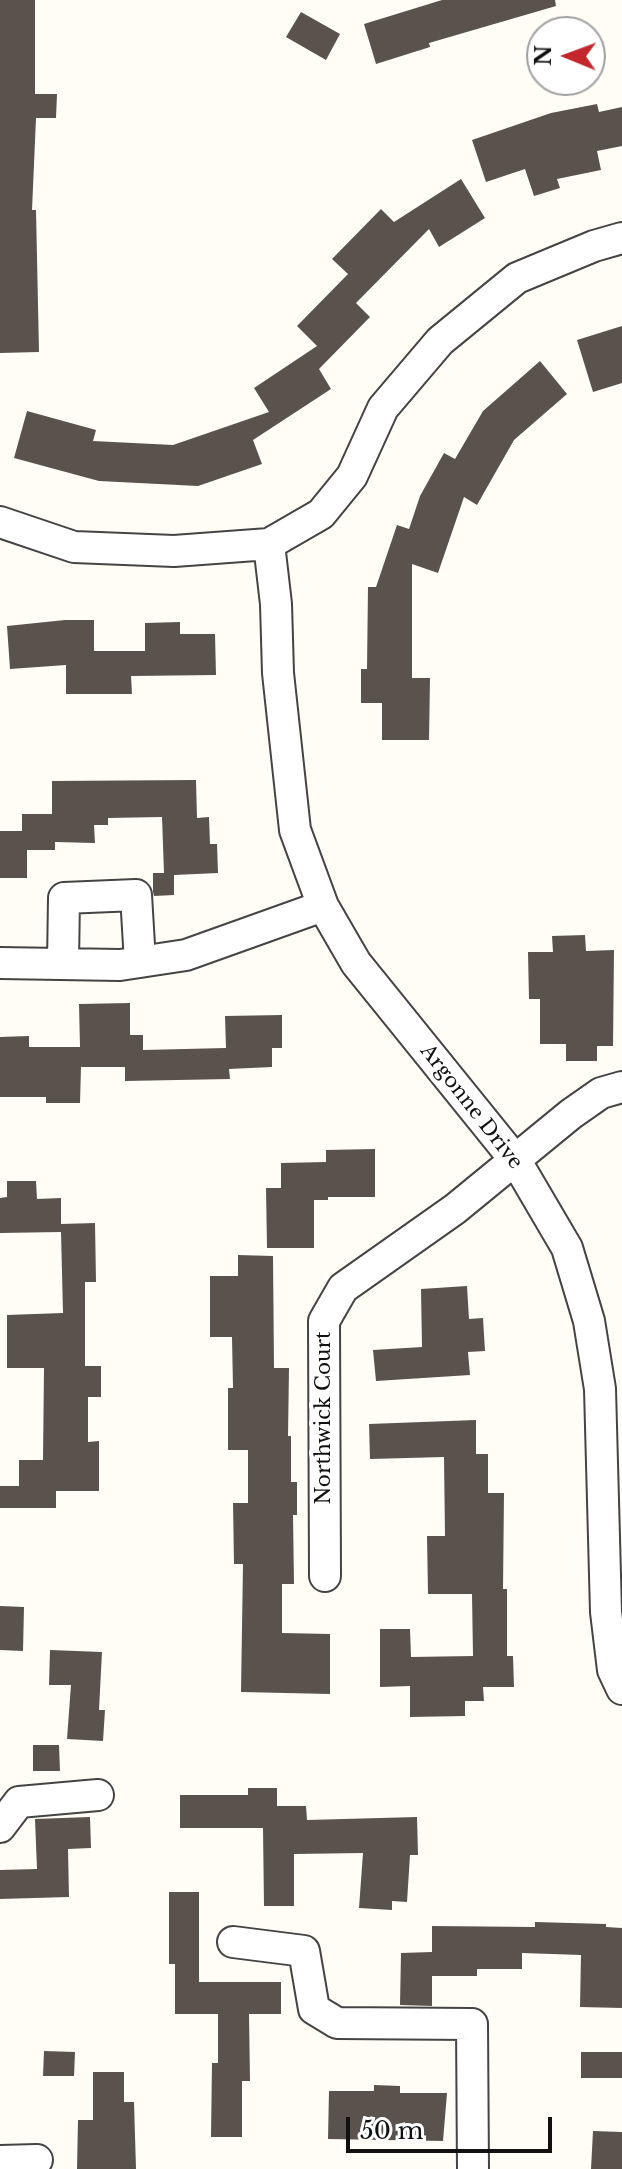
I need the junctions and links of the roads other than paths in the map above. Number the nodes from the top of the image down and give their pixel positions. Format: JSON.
{"nodes":[{"id":1,"x":622,"y":238,"type":"edge"},
{"id":2,"x":0,"y":522,"type":"edge"},
{"id":3,"x":269,"y":544,"type":"junction"},
{"id":4,"x":323,"y":906,"type":"junction"},
{"id":5,"x":140,"y":962,"type":"junction"},
{"id":6,"x":0,"y":963,"type":"edge"},
{"id":7,"x":63,"y":963,"type":"junction"},
{"id":8,"x":622,"y":1087,"type":"edge"},
{"id":9,"x":516,"y":1161,"type":"junction"},
{"id":10,"x":614,"y":1537,"type":"edge"},
{"id":11,"x":325,"y":1576,"type":"dead end"},
{"id":12,"x":622,"y":1689,"type":"edge"},
{"id":13,"x":98,"y":1795,"type":"dead end"},
{"id":14,"x":0,"y":1827,"type":"edge"},
{"id":15,"x":233,"y":1942,"type":"dead end"},
{"id":16,"x":37,"y":2160,"type":"dead end"},
{"id":17,"x":0,"y":2161,"type":"edge"},
{"id":18,"x":473,"y":2169,"type":"edge"}],
"edges":[{"from":1,"to":3,"type":"street"},
{"from":2,"to":3,"type":"street"},
{"from":3,"to":4,"type":"street","name":"Argonne Drive"},
{"from":4,"to":5,"type":"street"},
{"from":4,"to":9,"type":"street","name":"Argonne Drive"},
{"from":5,"to":7,"type":"street"},
{"from":5,"to":7,"type":"street"},
{"from":6,"to":7,"type":"street"},
{"from":8,"to":9,"type":"street","name":"Northwick Court"},
{"from":9,"to":10,"type":"street","name":"Argonne Drive"},
{"from":9,"to":11,"type":"street","name":"Northwick Court"},
{"from":10,"to":12,"type":"street","name":"Argonne Drive"},
{"from":13,"to":14,"type":"street"},
{"from":15,"to":18,"type":"street"},
{"from":16,"to":17,"type":"street"}]}
